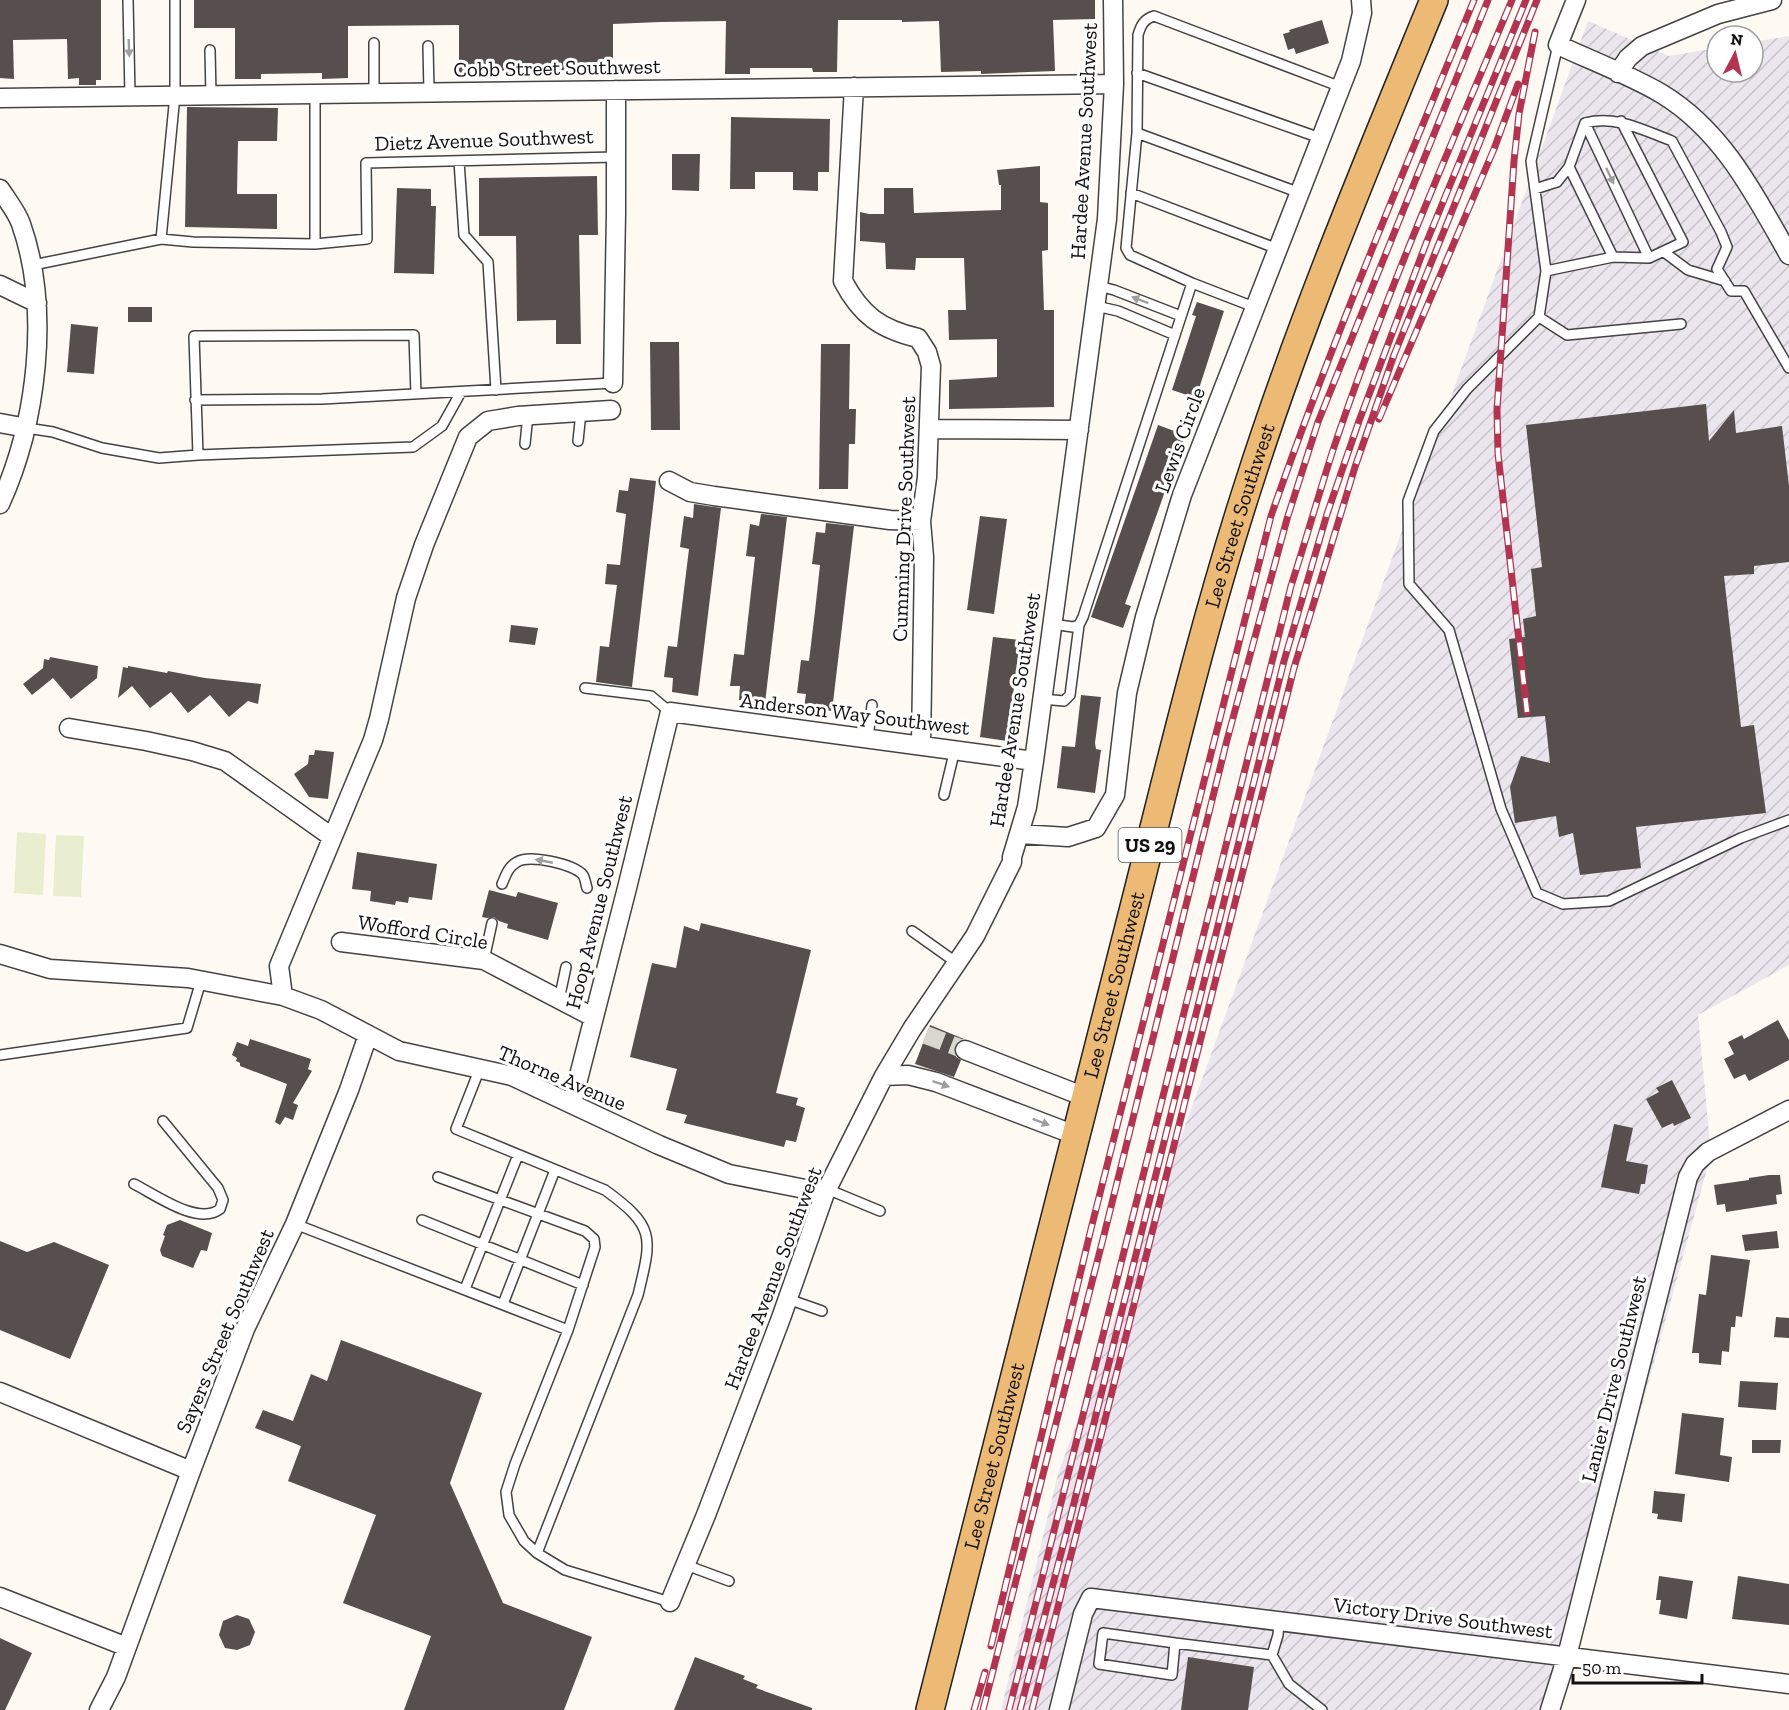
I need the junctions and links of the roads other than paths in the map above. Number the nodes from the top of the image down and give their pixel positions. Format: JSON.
{"nodes":[{"id":1,"x":128,"y":0,"type":"edge"},
{"id":2,"x":175,"y":0,"type":"edge"},
{"id":3,"x":1113,"y":0,"type":"edge"},
{"id":4,"x":1360,"y":0,"type":"edge"},
{"id":5,"x":1434,"y":0,"type":"edge"},
{"id":6,"x":1576,"y":0,"type":"edge"},
{"id":7,"x":1772,"y":0,"type":"edge"},
{"id":8,"x":374,"y":44,"type":"dead end"},
{"id":9,"x":1558,"y":45,"type":"junction"},
{"id":10,"x":428,"y":46,"type":"dead end"},
{"id":11,"x":210,"y":50,"type":"dead end"},
{"id":12,"x":1618,"y":73,"type":"junction"},
{"id":13,"x":1137,"y":74,"type":"junction"},
{"id":14,"x":1114,"y":84,"type":"junction"},
{"id":15,"x":854,"y":87,"type":"junction"},
{"id":16,"x":1341,"y":87,"type":"junction"},
{"id":17,"x":616,"y":90,"type":"junction"},
{"id":18,"x":429,"y":92,"type":"junction"},
{"id":19,"x":374,"y":93,"type":"junction"},
{"id":20,"x":315,"y":94,"type":"junction"},
{"id":21,"x":175,"y":95,"type":"junction"},
{"id":22,"x":211,"y":95,"type":"junction"},
{"id":23,"x":130,"y":96,"type":"junction"},
{"id":24,"x":0,"y":98,"type":"edge"},
{"id":25,"x":1621,"y":121,"type":"junction"},
{"id":26,"x":1585,"y":123,"type":"junction"},
{"id":27,"x":1137,"y":133,"type":"junction"},
{"id":28,"x":1320,"y":138,"type":"junction"},
{"id":29,"x":616,"y":158,"type":"junction"},
{"id":30,"x":459,"y":161,"type":"junction"},
{"id":31,"x":1569,"y":167,"type":"junction"},
{"id":32,"x":0,"y":189,"type":"edge"},
{"id":33,"x":1535,"y":189,"type":"junction"},
{"id":34,"x":1131,"y":193,"type":"junction"},
{"id":35,"x":1300,"y":193,"type":"junction"},
{"id":36,"x":161,"y":239,"type":"junction"},
{"id":37,"x":315,"y":244,"type":"junction"},
{"id":38,"x":1278,"y":249,"type":"junction"},
{"id":39,"x":1664,"y":252,"type":"junction"},
{"id":40,"x":1789,"y":255,"type":"edge"},
{"id":41,"x":1613,"y":257,"type":"junction"},
{"id":42,"x":1649,"y":258,"type":"junction"},
{"id":43,"x":33,"y":265,"type":"junction"},
{"id":44,"x":1546,"y":271,"type":"junction"},
{"id":45,"x":1725,"y":281,"type":"junction"},
{"id":46,"x":1192,"y":283,"type":"junction"},
{"id":47,"x":0,"y":285,"type":"edge"},
{"id":48,"x":1098,"y":286,"type":"junction"},
{"id":49,"x":37,"y":303,"type":"junction"},
{"id":50,"x":1096,"y":306,"type":"junction"},
{"id":51,"x":1254,"y":307,"type":"junction"},
{"id":52,"x":1181,"y":316,"type":"junction"},
{"id":53,"x":1539,"y":317,"type":"junction"},
{"id":54,"x":1681,"y":324,"type":"dead end"},
{"id":55,"x":1175,"y":335,"type":"junction"},
{"id":56,"x":1789,"y":368,"type":"edge"},
{"id":57,"x":613,"y":383,"type":"joint"},
{"id":58,"x":496,"y":390,"type":"junction"},
{"id":59,"x":461,"y":392,"type":"junction"},
{"id":60,"x":416,"y":394,"type":"junction"},
{"id":61,"x":195,"y":400,"type":"junction"},
{"id":62,"x":611,"y":410,"type":"dead end"},
{"id":63,"x":581,"y":412,"type":"junction"},
{"id":64,"x":528,"y":415,"type":"junction"},
{"id":65,"x":0,"y":423,"type":"edge"},
{"id":66,"x":27,"y":428,"type":"junction"},
{"id":67,"x":930,"y":429,"type":"junction"},
{"id":68,"x":1079,"y":430,"type":"junction"},
{"id":69,"x":578,"y":441,"type":"dead end"},
{"id":70,"x":525,"y":444,"type":"dead end"},
{"id":71,"x":198,"y":455,"type":"junction"},
{"id":72,"x":669,"y":481,"type":"dead end"},
{"id":73,"x":0,"y":504,"type":"edge"},
{"id":74,"x":921,"y":521,"type":"junction"},
{"id":75,"x":1052,"y":624,"type":"junction"},
{"id":76,"x":1079,"y":625,"type":"junction"},
{"id":77,"x":585,"y":688,"type":"dead end"},
{"id":78,"x":1042,"y":699,"type":"junction"},
{"id":79,"x":872,"y":705,"type":"dead end"},
{"id":80,"x":670,"y":712,"type":"junction"},
{"id":81,"x":69,"y":728,"type":"dead end"},
{"id":82,"x":867,"y":738,"type":"junction"},
{"id":83,"x":921,"y":745,"type":"junction"},
{"id":84,"x":955,"y":749,"type":"junction"},
{"id":85,"x":1034,"y":760,"type":"junction"},
{"id":86,"x":944,"y":795,"type":"dead end"},
{"id":87,"x":1789,"y":820,"type":"edge"},
{"id":88,"x":1019,"y":834,"type":"junction"},
{"id":89,"x":332,"y":837,"type":"junction"},
{"id":90,"x":502,"y":884,"type":"dead end"},
{"id":91,"x":587,"y":888,"type":"dead end"},
{"id":92,"x":492,"y":923,"type":"dead end"},
{"id":93,"x":912,"y":931,"type":"dead end"},
{"id":94,"x":341,"y":942,"type":"dead end"},
{"id":95,"x":0,"y":954,"type":"edge"},
{"id":96,"x":484,"y":960,"type":"junction"},
{"id":97,"x":957,"y":963,"type":"junction"},
{"id":98,"x":566,"y":967,"type":"dead end"},
{"id":99,"x":201,"y":981,"type":"junction"},
{"id":100,"x":283,"y":996,"type":"junction"},
{"id":101,"x":559,"y":1000,"type":"junction"},
{"id":102,"x":593,"y":1017,"type":"junction"},
{"id":103,"x":368,"y":1035,"type":"junction"},
{"id":104,"x":965,"y":1050,"type":"tunnel mouth"},
{"id":105,"x":0,"y":1055,"type":"edge"},
{"id":106,"x":480,"y":1068,"type":"junction"},
{"id":107,"x":884,"y":1076,"type":"junction"},
{"id":108,"x":1085,"y":1097,"type":"junction"},
{"id":109,"x":572,"y":1103,"type":"junction"},
{"id":110,"x":1789,"y":1110,"type":"edge"},
{"id":111,"x":162,"y":1121,"type":"dead end"},
{"id":112,"x":1075,"y":1135,"type":"junction"},
{"id":113,"x":518,"y":1155,"type":"junction"},
{"id":114,"x":555,"y":1170,"type":"junction"},
{"id":115,"x":438,"y":1177,"type":"dead end"},
{"id":116,"x":134,"y":1184,"type":"dead end"},
{"id":117,"x":826,"y":1191,"type":"junction"},
{"id":118,"x":501,"y":1201,"type":"junction"},
{"id":119,"x":880,"y":1210,"type":"dead end"},
{"id":120,"x":537,"y":1214,"type":"junction"},
{"id":121,"x":422,"y":1220,"type":"dead end"},
{"id":122,"x":295,"y":1224,"type":"junction"},
{"id":123,"x":483,"y":1245,"type":"junction"},
{"id":124,"x":520,"y":1261,"type":"junction"},
{"id":125,"x":583,"y":1284,"type":"junction"},
{"id":126,"x":465,"y":1289,"type":"junction"},
{"id":127,"x":788,"y":1299,"type":"junction"},
{"id":128,"x":503,"y":1304,"type":"junction"},
{"id":129,"x":822,"y":1311,"type":"dead end"},
{"id":130,"x":568,"y":1330,"type":"junction"},
{"id":131,"x":0,"y":1392,"type":"edge"},
{"id":132,"x":191,"y":1471,"type":"junction"},
{"id":133,"x":537,"y":1553,"type":"junction"},
{"id":134,"x":686,"y":1564,"type":"junction"},
{"id":135,"x":729,"y":1581,"type":"dead end"},
{"id":136,"x":0,"y":1598,"type":"edge"},
{"id":137,"x":670,"y":1602,"type":"joint"},
{"id":138,"x":1279,"y":1620,"type":"junction"},
{"id":139,"x":1175,"y":1643,"type":"junction"},
{"id":140,"x":127,"y":1647,"type":"junction"},
{"id":141,"x":1272,"y":1655,"type":"junction"},
{"id":142,"x":1567,"y":1656,"type":"junction"},
{"id":143,"x":1789,"y":1684,"type":"edge"},
{"id":144,"x":99,"y":1710,"type":"edge"},
{"id":145,"x":930,"y":1710,"type":"edge"},
{"id":146,"x":1059,"y":1710,"type":"edge"},
{"id":147,"x":1322,"y":1710,"type":"edge"},
{"id":148,"x":1550,"y":1710,"type":"edge"}],
"edges":[{"from":1,"to":23,"type":"lane","one_way":true},
{"from":2,"to":21,"type":"lane"},
{"from":3,"to":14,"type":"street","name":"Hardee Avenue Southwest"},
{"from":4,"to":16,"type":"street","name":"Lewis Circle"},
{"from":5,"to":108,"type":"main road","name":"Lee Street Southwest","number":"US 29"},
{"from":6,"to":9,"type":"street"},
{"from":7,"to":12,"type":"street"},
{"from":8,"to":19,"type":"lane"},
{"from":9,"to":12,"type":"street"},
{"from":9,"to":33,"type":"lane"},
{"from":10,"to":18,"type":"lane"},
{"from":11,"to":22,"type":"lane"},
{"from":12,"to":40,"type":"street"},
{"from":13,"to":16,"type":"lane"},
{"from":13,"to":27,"type":"lane"},
{"from":13,"to":28,"type":"lane"},
{"from":14,"to":15,"type":"street","name":"Cobb Street Southwest"},
{"from":14,"to":48,"type":"street","name":"Hardee Avenue Southwest"},
{"from":15,"to":17,"type":"street","name":"Cobb Street Southwest"},
{"from":15,"to":67,"type":"street","name":"Cumming Drive Southwest"},
{"from":16,"to":28,"type":"street","name":"Lewis Circle"},
{"from":17,"to":18,"type":"street","name":"Cobb Street Southwest"},
{"from":17,"to":29,"type":"street","name":"Dietz Avenue Southwest"},
{"from":18,"to":19,"type":"street","name":"Cobb Street Southwest"},
{"from":19,"to":20,"type":"street","name":"Cobb Street Southwest"},
{"from":20,"to":22,"type":"street","name":"Cobb Street Southwest"},
{"from":20,"to":37,"type":"lane"},
{"from":21,"to":22,"type":"street","name":"Cobb Street Southwest"},
{"from":21,"to":23,"type":"street","name":"Cobb Street Southwest"},
{"from":21,"to":36,"type":"lane"},
{"from":23,"to":24,"type":"street","name":"Cobb Street Southwest"},
{"from":25,"to":26,"type":"lane"},
{"from":25,"to":39,"type":"lane"},
{"from":25,"to":45,"type":"lane"},
{"from":26,"to":31,"type":"lane"},
{"from":26,"to":42,"type":"lane","one_way":true},
{"from":27,"to":34,"type":"lane"},
{"from":27,"to":35,"type":"lane"},
{"from":28,"to":35,"type":"street","name":"Lewis Circle"},
{"from":29,"to":30,"type":"lane","name":"Dietz Avenue Southwest"},
{"from":29,"to":57,"type":"street","name":"Dietz Avenue Southwest"},
{"from":30,"to":37,"type":"lane","name":"Dietz Avenue Southwest"},
{"from":30,"to":58,"type":"lane"},
{"from":31,"to":33,"type":"lane"},
{"from":31,"to":41,"type":"lane"},
{"from":32,"to":43,"type":"street"},
{"from":33,"to":44,"type":"lane"},
{"from":34,"to":38,"type":"lane"},
{"from":34,"to":46,"type":"lane"},
{"from":35,"to":38,"type":"street","name":"Lewis Circle"},
{"from":36,"to":37,"type":"lane","name":"Dietz Avenue Southwest"},
{"from":36,"to":43,"type":"lane","name":"Dietz Avenue Southwest"},
{"from":38,"to":51,"type":"street","name":"Lewis Circle"},
{"from":39,"to":42,"type":"lane"},
{"from":39,"to":45,"type":"lane"},
{"from":41,"to":42,"type":"lane"},
{"from":41,"to":44,"type":"lane"},
{"from":43,"to":49,"type":"street"},
{"from":44,"to":53,"type":"lane"},
{"from":45,"to":56,"type":"lane"},
{"from":46,"to":51,"type":"lane"},
{"from":46,"to":52,"type":"lane"},
{"from":47,"to":49,"type":"street"},
{"from":48,"to":50,"type":"street","name":"Hardee Avenue Southwest"},
{"from":52,"to":48,"type":"lane","one_way":true},
{"from":49,"to":66,"type":"street"},
{"from":50,"to":55,"type":"lane"},
{"from":50,"to":68,"type":"street","name":"Hardee Avenue Southwest"},
{"from":51,"to":88,"type":"street","name":"Lewis Circle"},
{"from":52,"to":55,"type":"lane"},
{"from":53,"to":54,"type":"lane"},
{"from":53,"to":87,"type":"lane"},
{"from":55,"to":76,"type":"lane"},
{"from":57,"to":58,"type":"lane","name":"Dietz Avenue Southwest"},
{"from":58,"to":59,"type":"lane","name":"Dietz Avenue Southwest"},
{"from":59,"to":60,"type":"lane","name":"Dietz Avenue Southwest"},
{"from":59,"to":71,"type":"lane"},
{"from":60,"to":61,"type":"lane","name":"Dietz Avenue Southwest"},
{"from":60,"to":61,"type":"lane"},
{"from":61,"to":71,"type":"lane"},
{"from":62,"to":63,"type":"street"},
{"from":63,"to":64,"type":"street"},
{"from":63,"to":69,"type":"lane"},
{"from":64,"to":70,"type":"lane"},
{"from":64,"to":89,"type":"street"},
{"from":65,"to":66,"type":"street"},
{"from":66,"to":71,"type":"lane"},
{"from":66,"to":73,"type":"street"},
{"from":67,"to":68,"type":"street"},
{"from":67,"to":74,"type":"street","name":"Cumming Drive Southwest"},
{"from":68,"to":75,"type":"street","name":"Hardee Avenue Southwest"},
{"from":72,"to":74,"type":"street"},
{"from":74,"to":83,"type":"street","name":"Cumming Drive Southwest"},
{"from":75,"to":76,"type":"lane"},
{"from":75,"to":78,"type":"street","name":"Hardee Avenue Southwest"},
{"from":76,"to":78,"type":"lane"},
{"from":77,"to":80,"type":"lane"},
{"from":78,"to":85,"type":"street","name":"Hardee Avenue Southwest"},
{"from":79,"to":82,"type":"lane"},
{"from":80,"to":82,"type":"street","name":"Anderson Way Southwest"},
{"from":80,"to":102,"type":"street","name":"Hoop Avenue Southwest"},
{"from":81,"to":89,"type":"street"},
{"from":82,"to":83,"type":"street","name":"Anderson Way Southwest"},
{"from":83,"to":84,"type":"street","name":"Anderson Way Southwest"},
{"from":84,"to":85,"type":"street","name":"Anderson Way Southwest"},
{"from":84,"to":86,"type":"lane"},
{"from":85,"to":88,"type":"street","name":"Hardee Avenue Southwest"},
{"from":88,"to":97,"type":"street","name":"Hardee Avenue Southwest"},
{"from":89,"to":100,"type":"street"},
{"from":91,"to":90,"type":"lane","one_way":true},
{"from":92,"to":96,"type":"lane"},
{"from":93,"to":97,"type":"lane"},
{"from":94,"to":96,"type":"street","name":"Wofford Circle"},
{"from":95,"to":99,"type":"street","name":"Thorne Avenue"},
{"from":96,"to":101,"type":"street","name":"Wofford Circle"},
{"from":97,"to":107,"type":"street","name":"Hardee Avenue Southwest"},
{"from":98,"to":101,"type":"lane"},
{"from":99,"to":100,"type":"street","name":"Thorne Avenue"},
{"from":99,"to":105,"type":"lane"},
{"from":100,"to":103,"type":"street","name":"Thorne Avenue"},
{"from":101,"to":102,"type":"street","name":"Wofford Circle"},
{"from":102,"to":109,"type":"street","name":"Hoop Avenue Southwest"},
{"from":103,"to":106,"type":"street","name":"Thorne Avenue"},
{"from":103,"to":122,"type":"street","name":"Sayers Street Southwest"},
{"from":104,"to":108,"type":"street"},
{"from":106,"to":109,"type":"street","name":"Thorne Avenue"},
{"from":106,"to":113,"type":"lane"},
{"from":107,"to":112,"type":"street","one_way":true},
{"from":107,"to":117,"type":"street","name":"Hardee Avenue Southwest"},
{"from":108,"to":112,"type":"main road","name":"Lee Street Southwest","number":"US 29"},
{"from":109,"to":117,"type":"street","name":"Thorne Avenue"},
{"from":110,"to":142,"type":"street","name":"Lanier Drive Southwest"},
{"from":111,"to":116,"type":"lane"},
{"from":112,"to":145,"type":"main road","name":"Lee Street Southwest","number":"US 29"},
{"from":113,"to":114,"type":"lane"},
{"from":113,"to":118,"type":"lane"},
{"from":114,"to":120,"type":"lane"},
{"from":114,"to":133,"type":"lane"},
{"from":115,"to":118,"type":"lane"},
{"from":117,"to":119,"type":"lane"},
{"from":117,"to":127,"type":"street","name":"Hardee Avenue Southwest"},
{"from":118,"to":120,"type":"lane"},
{"from":118,"to":123,"type":"lane"},
{"from":120,"to":124,"type":"lane"},
{"from":120,"to":125,"type":"lane"},
{"from":121,"to":123,"type":"lane"},
{"from":122,"to":126,"type":"lane"},
{"from":122,"to":132,"type":"street","name":"Sayers Street Southwest"},
{"from":123,"to":124,"type":"lane"},
{"from":123,"to":126,"type":"lane"},
{"from":124,"to":125,"type":"lane"},
{"from":124,"to":128,"type":"lane"},
{"from":125,"to":130,"type":"lane"},
{"from":126,"to":128,"type":"lane"},
{"from":127,"to":129,"type":"lane"},
{"from":127,"to":134,"type":"street","name":"Hardee Avenue Southwest"},
{"from":128,"to":130,"type":"lane"},
{"from":130,"to":133,"type":"lane"},
{"from":131,"to":132,"type":"street"},
{"from":132,"to":140,"type":"street","name":"Sayers Street Southwest"},
{"from":133,"to":137,"type":"lane"},
{"from":134,"to":135,"type":"lane"},
{"from":134,"to":137,"type":"street","name":"Hardee Avenue Southwest"},
{"from":136,"to":140,"type":"street"},
{"from":138,"to":141,"type":"lane"},
{"from":138,"to":142,"type":"street","name":"Victory Drive Southwest"},
{"from":138,"to":146,"type":"street","name":"Victory Drive Southwest"},
{"from":139,"to":139,"type":"lane"},
{"from":139,"to":141,"type":"lane"},
{"from":140,"to":144,"type":"street","name":"Sayers Street Southwest"},
{"from":141,"to":147,"type":"lane"},
{"from":142,"to":143,"type":"street","name":"Victory Drive Southwest"},
{"from":142,"to":148,"type":"street","name":"Lanier Drive Southwest"}]}
